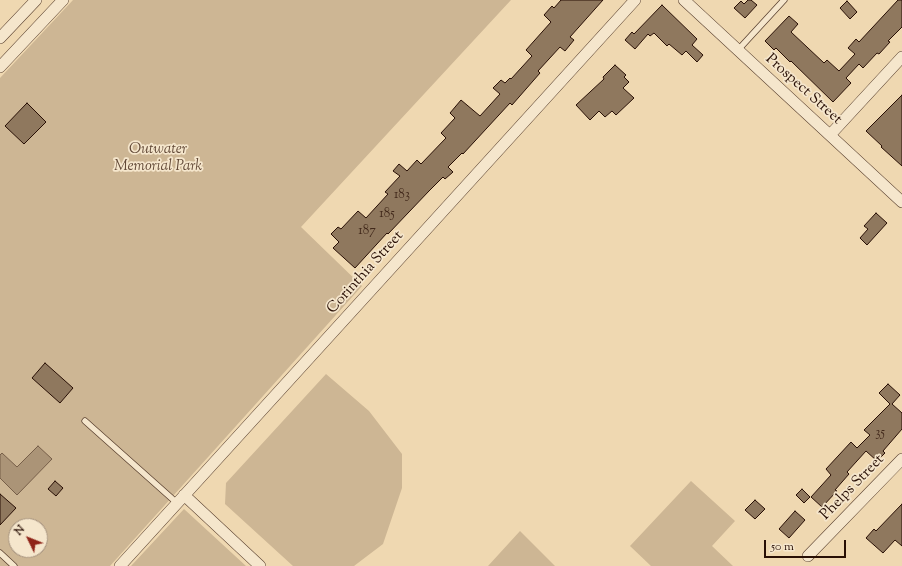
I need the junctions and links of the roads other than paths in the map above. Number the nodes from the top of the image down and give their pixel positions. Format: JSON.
{"nodes":[{"id":1,"x":36,"y":0,"type":"edge"},
{"id":2,"x":63,"y":0,"type":"edge"},
{"id":3,"x":636,"y":0,"type":"edge"},
{"id":4,"x":684,"y":0,"type":"edge"},
{"id":5,"x":784,"y":0,"type":"edge"},
{"id":6,"x":0,"y":38,"type":"edge"},
{"id":7,"x":738,"y":50,"type":"junction"},
{"id":8,"x":902,"y":57,"type":"edge"},
{"id":9,"x":0,"y":67,"type":"edge"},
{"id":10,"x":830,"y":134,"type":"junction"},
{"id":11,"x":902,"y":202,"type":"edge"},
{"id":12,"x":85,"y":421,"type":"dead end"},
{"id":13,"x":902,"y":459,"type":"edge"},
{"id":14,"x":180,"y":499,"type":"junction"},
{"id":15,"x":0,"y":553,"type":"edge"},
{"id":16,"x":808,"y":556,"type":"dead end"},
{"id":17,"x":14,"y":566,"type":"edge"},
{"id":18,"x":120,"y":566,"type":"edge"},
{"id":19,"x":260,"y":566,"type":"edge"}],
"edges":[{"from":1,"to":6,"type":"street"},
{"from":2,"to":9,"type":"street"},
{"from":3,"to":14,"type":"street","name":"Corinthia Street"},
{"from":4,"to":7,"type":"street","name":"Prospect Street"},
{"from":5,"to":7,"type":"lane"},
{"from":7,"to":10,"type":"street","name":"Prospect Street"},
{"from":8,"to":10,"type":"street"},
{"from":10,"to":11,"type":"street","name":"Prospect Street"},
{"from":12,"to":14,"type":"lane"},
{"from":13,"to":16,"type":"street","name":"Phelps Street"},
{"from":14,"to":18,"type":"street","name":"Corinthia Street"},
{"from":14,"to":19,"type":"street"},
{"from":15,"to":17,"type":"lane"}]}
